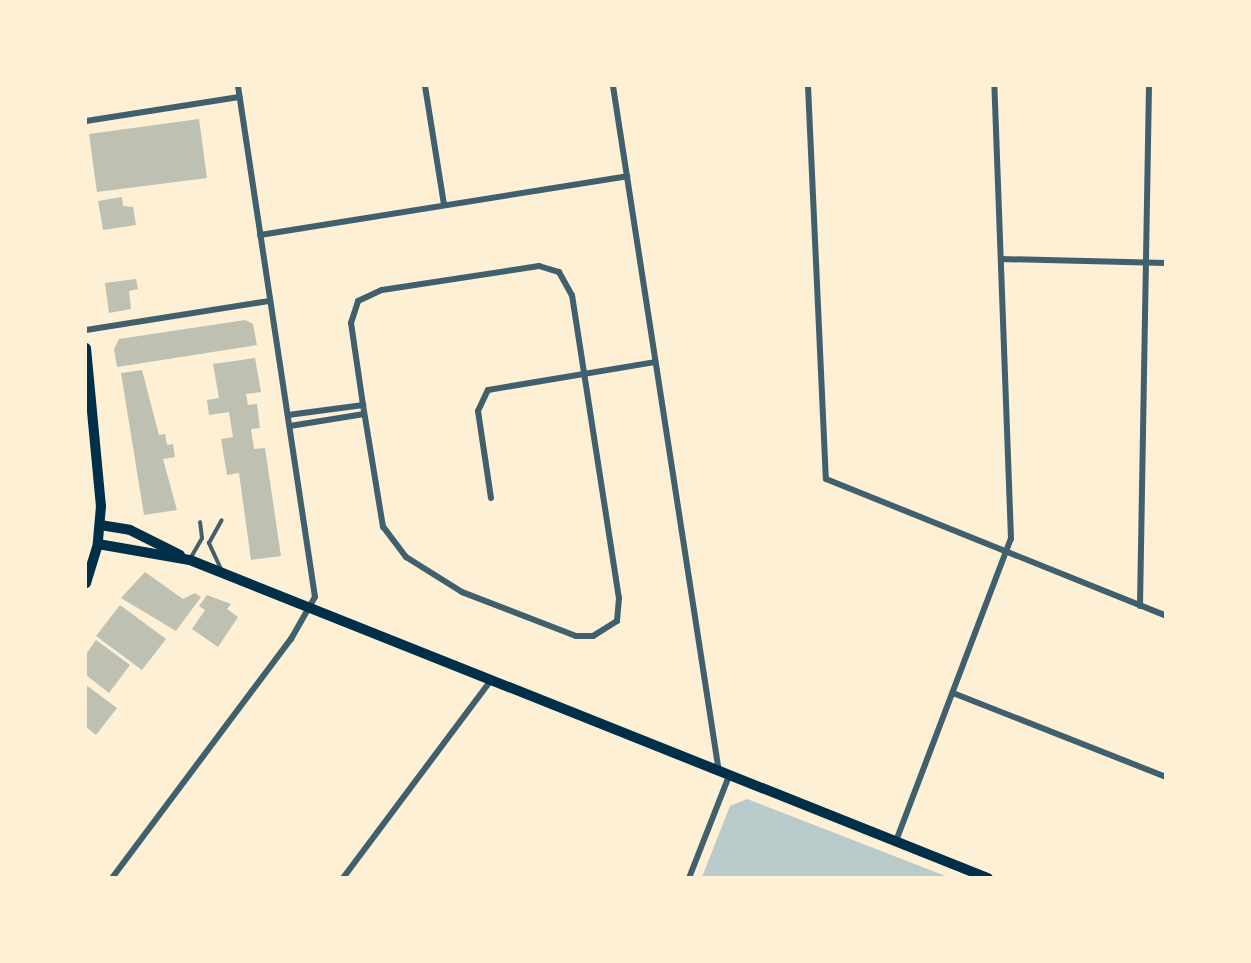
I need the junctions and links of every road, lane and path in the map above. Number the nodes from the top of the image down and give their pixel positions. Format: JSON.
{"nodes":[{"id":1,"x":238,"y":86,"type":"edge"},
{"id":2,"x":425,"y":86,"type":"edge"},
{"id":3,"x":613,"y":86,"type":"edge"},
{"id":4,"x":808,"y":86,"type":"edge"},
{"id":5,"x":994,"y":86,"type":"edge"},
{"id":6,"x":1149,"y":86,"type":"edge"},
{"id":7,"x":239,"y":97,"type":"junction"},
{"id":8,"x":86,"y":121,"type":"edge"},
{"id":9,"x":627,"y":176,"type":"junction"},
{"id":10,"x":444,"y":204,"type":"junction"},
{"id":11,"x":260,"y":235,"type":"junction"},
{"id":12,"x":1001,"y":259,"type":"junction"},
{"id":13,"x":1146,"y":262,"type":"junction"},
{"id":14,"x":1166,"y":263,"type":"edge"},
{"id":15,"x":270,"y":300,"type":"junction"},
{"id":16,"x":86,"y":330,"type":"edge"},
{"id":17,"x":86,"y":348,"type":"edge"},
{"id":18,"x":656,"y":362,"type":"junction"},
{"id":19,"x":585,"y":373,"type":"junction"},
{"id":20,"x":363,"y":405,"type":"junction"},
{"id":21,"x":364,"y":414,"type":"junction"},
{"id":22,"x":288,"y":415,"type":"junction"},
{"id":23,"x":290,"y":426,"type":"junction"},
{"id":24,"x":491,"y":498,"type":"dead end"},
{"id":25,"x":222,"y":520,"type":"dead end"},
{"id":26,"x":200,"y":522,"type":"dead end"},
{"id":27,"x":100,"y":525,"type":"junction"},
{"id":28,"x":98,"y":544,"type":"junction"},
{"id":29,"x":1008,"y":553,"type":"junction"},
{"id":30,"x":188,"y":559,"type":"junction"},
{"id":31,"x":230,"y":576,"type":"junction"},
{"id":32,"x":86,"y":583,"type":"edge"},
{"id":33,"x":1140,"y":606,"type":"junction"},
{"id":34,"x":311,"y":608,"type":"junction"},
{"id":35,"x":1166,"y":616,"type":"edge"},
{"id":36,"x":491,"y":680,"type":"junction"},
{"id":37,"x":953,"y":693,"type":"junction"},
{"id":38,"x":724,"y":774,"type":"junction"},
{"id":39,"x":1166,"y":777,"type":"edge"},
{"id":40,"x":896,"y":841,"type":"junction"},
{"id":41,"x":112,"y":878,"type":"edge"},
{"id":42,"x":343,"y":878,"type":"edge"},
{"id":43,"x":689,"y":878,"type":"edge"},
{"id":44,"x":988,"y":878,"type":"edge"}],
"edges":[{"from":1,"to":7,"type":"street"},
{"from":2,"to":10,"type":"street"},
{"from":3,"to":9,"type":"street"},
{"from":4,"to":29,"type":"street"},
{"from":5,"to":12,"type":"street"},
{"from":6,"to":13,"type":"street"},
{"from":7,"to":8,"type":"street"},
{"from":7,"to":11,"type":"street"},
{"from":9,"to":10,"type":"street"},
{"from":9,"to":18,"type":"street"},
{"from":10,"to":11,"type":"street"},
{"from":11,"to":15,"type":"street"},
{"from":12,"to":13,"type":"street"},
{"from":12,"to":29,"type":"street"},
{"from":13,"to":14,"type":"street"},
{"from":13,"to":33,"type":"street"},
{"from":15,"to":16,"type":"street"},
{"from":15,"to":22,"type":"street"},
{"from":17,"to":27,"type":"main road"},
{"from":18,"to":19,"type":"street"},
{"from":18,"to":38,"type":"street"},
{"from":19,"to":20,"type":"street"},
{"from":19,"to":21,"type":"street"},
{"from":19,"to":24,"type":"street"},
{"from":20,"to":21,"type":"street"},
{"from":20,"to":22,"type":"street"},
{"from":21,"to":23,"type":"street"},
{"from":22,"to":23,"type":"street"},
{"from":23,"to":34,"type":"street"},
{"from":25,"to":31,"type":"lane"},
{"from":26,"to":30,"type":"lane"},
{"from":27,"to":28,"type":"main road"},
{"from":27,"to":30,"type":"main road"},
{"from":28,"to":30,"type":"main road"},
{"from":28,"to":32,"type":"main road"},
{"from":29,"to":33,"type":"street"},
{"from":29,"to":37,"type":"street"},
{"from":30,"to":31,"type":"main road"},
{"from":31,"to":34,"type":"main road"},
{"from":33,"to":35,"type":"street"},
{"from":34,"to":36,"type":"main road"},
{"from":34,"to":41,"type":"street"},
{"from":36,"to":38,"type":"main road"},
{"from":36,"to":42,"type":"street"},
{"from":37,"to":39,"type":"street"},
{"from":37,"to":40,"type":"street"},
{"from":38,"to":40,"type":"main road"},
{"from":38,"to":43,"type":"street"},
{"from":40,"to":44,"type":"main road"}]}
